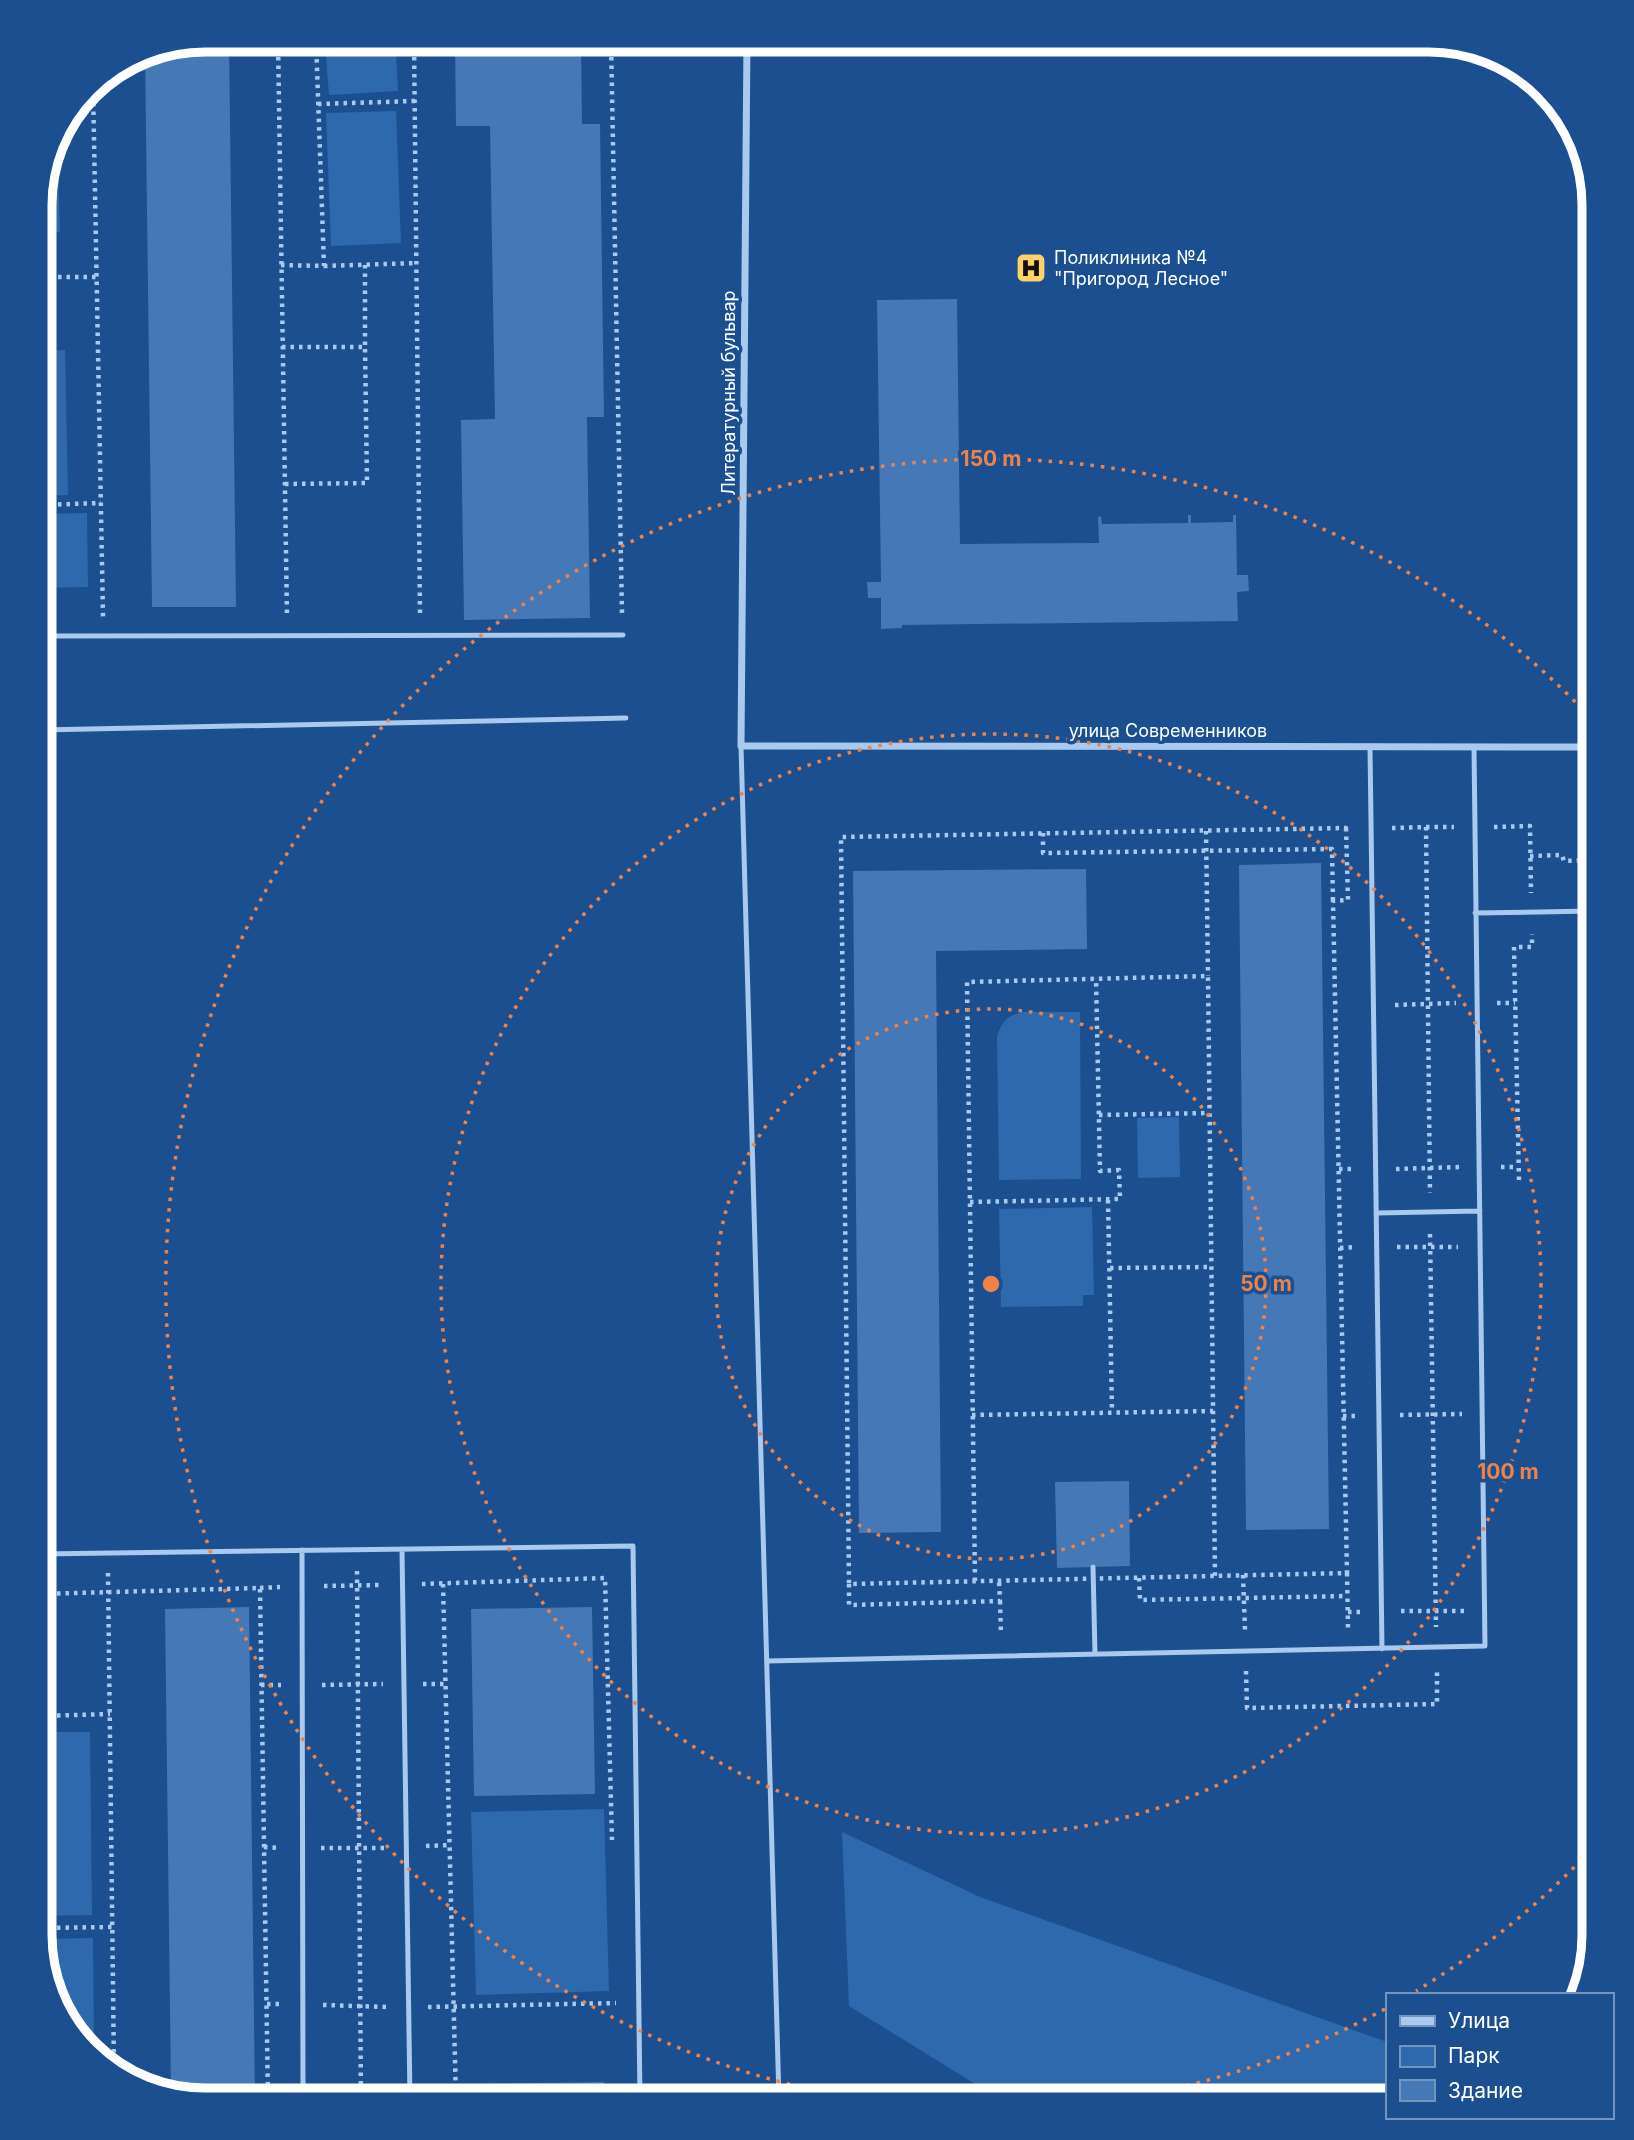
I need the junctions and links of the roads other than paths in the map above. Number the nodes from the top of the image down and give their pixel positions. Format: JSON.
{"nodes":[{"id":1,"x":747,"y":53,"type":"edge"},
{"id":2,"x":623,"y":635,"type":"dead end"},
{"id":3,"x":53,"y":636,"type":"edge"},
{"id":4,"x":626,"y":718,"type":"dead end"},
{"id":5,"x":53,"y":730,"type":"edge"},
{"id":6,"x":741,"y":746,"type":"junction"},
{"id":7,"x":1370,"y":747,"type":"junction"},
{"id":8,"x":1474,"y":747,"type":"junction"},
{"id":9,"x":1582,"y":747,"type":"edge"},
{"id":10,"x":1582,"y":911,"type":"edge"},
{"id":11,"x":1475,"y":913,"type":"junction"},
{"id":12,"x":1480,"y":1211,"type":"junction"},
{"id":13,"x":1376,"y":1213,"type":"junction"},
{"id":14,"x":402,"y":1549,"type":"junction"},
{"id":15,"x":302,"y":1550,"type":"junction"},
{"id":16,"x":52,"y":1554,"type":"edge"},
{"id":17,"x":1093,"y":1567,"type":"dead end"},
{"id":18,"x":1382,"y":1649,"type":"junction"},
{"id":19,"x":1095,"y":1654,"type":"junction"},
{"id":20,"x":767,"y":1661,"type":"junction"},
{"id":21,"x":303,"y":2088,"type":"edge"},
{"id":22,"x":410,"y":2088,"type":"edge"},
{"id":23,"x":640,"y":2088,"type":"edge"},
{"id":24,"x":779,"y":2088,"type":"edge"}],
"edges":[{"from":1,"to":6,"type":"street","name":"Литературный бульвар"},
{"from":2,"to":3,"type":"lane"},
{"from":4,"to":5,"type":"lane"},
{"from":6,"to":7,"type":"street","name":"улица Современников"},
{"from":6,"to":20,"type":"lane"},
{"from":7,"to":8,"type":"street","name":"улица Современников"},
{"from":7,"to":13,"type":"lane"},
{"from":8,"to":9,"type":"street","name":"улица Современников"},
{"from":8,"to":11,"type":"lane"},
{"from":10,"to":11,"type":"lane"},
{"from":11,"to":12,"type":"lane"},
{"from":12,"to":13,"type":"lane"},
{"from":12,"to":18,"type":"lane"},
{"from":13,"to":18,"type":"lane"},
{"from":14,"to":15,"type":"lane"},
{"from":14,"to":22,"type":"lane"},
{"from":14,"to":23,"type":"lane"},
{"from":15,"to":16,"type":"lane"},
{"from":15,"to":21,"type":"lane"},
{"from":17,"to":19,"type":"lane"},
{"from":18,"to":19,"type":"lane"},
{"from":19,"to":20,"type":"lane"},
{"from":20,"to":24,"type":"lane"}]}
